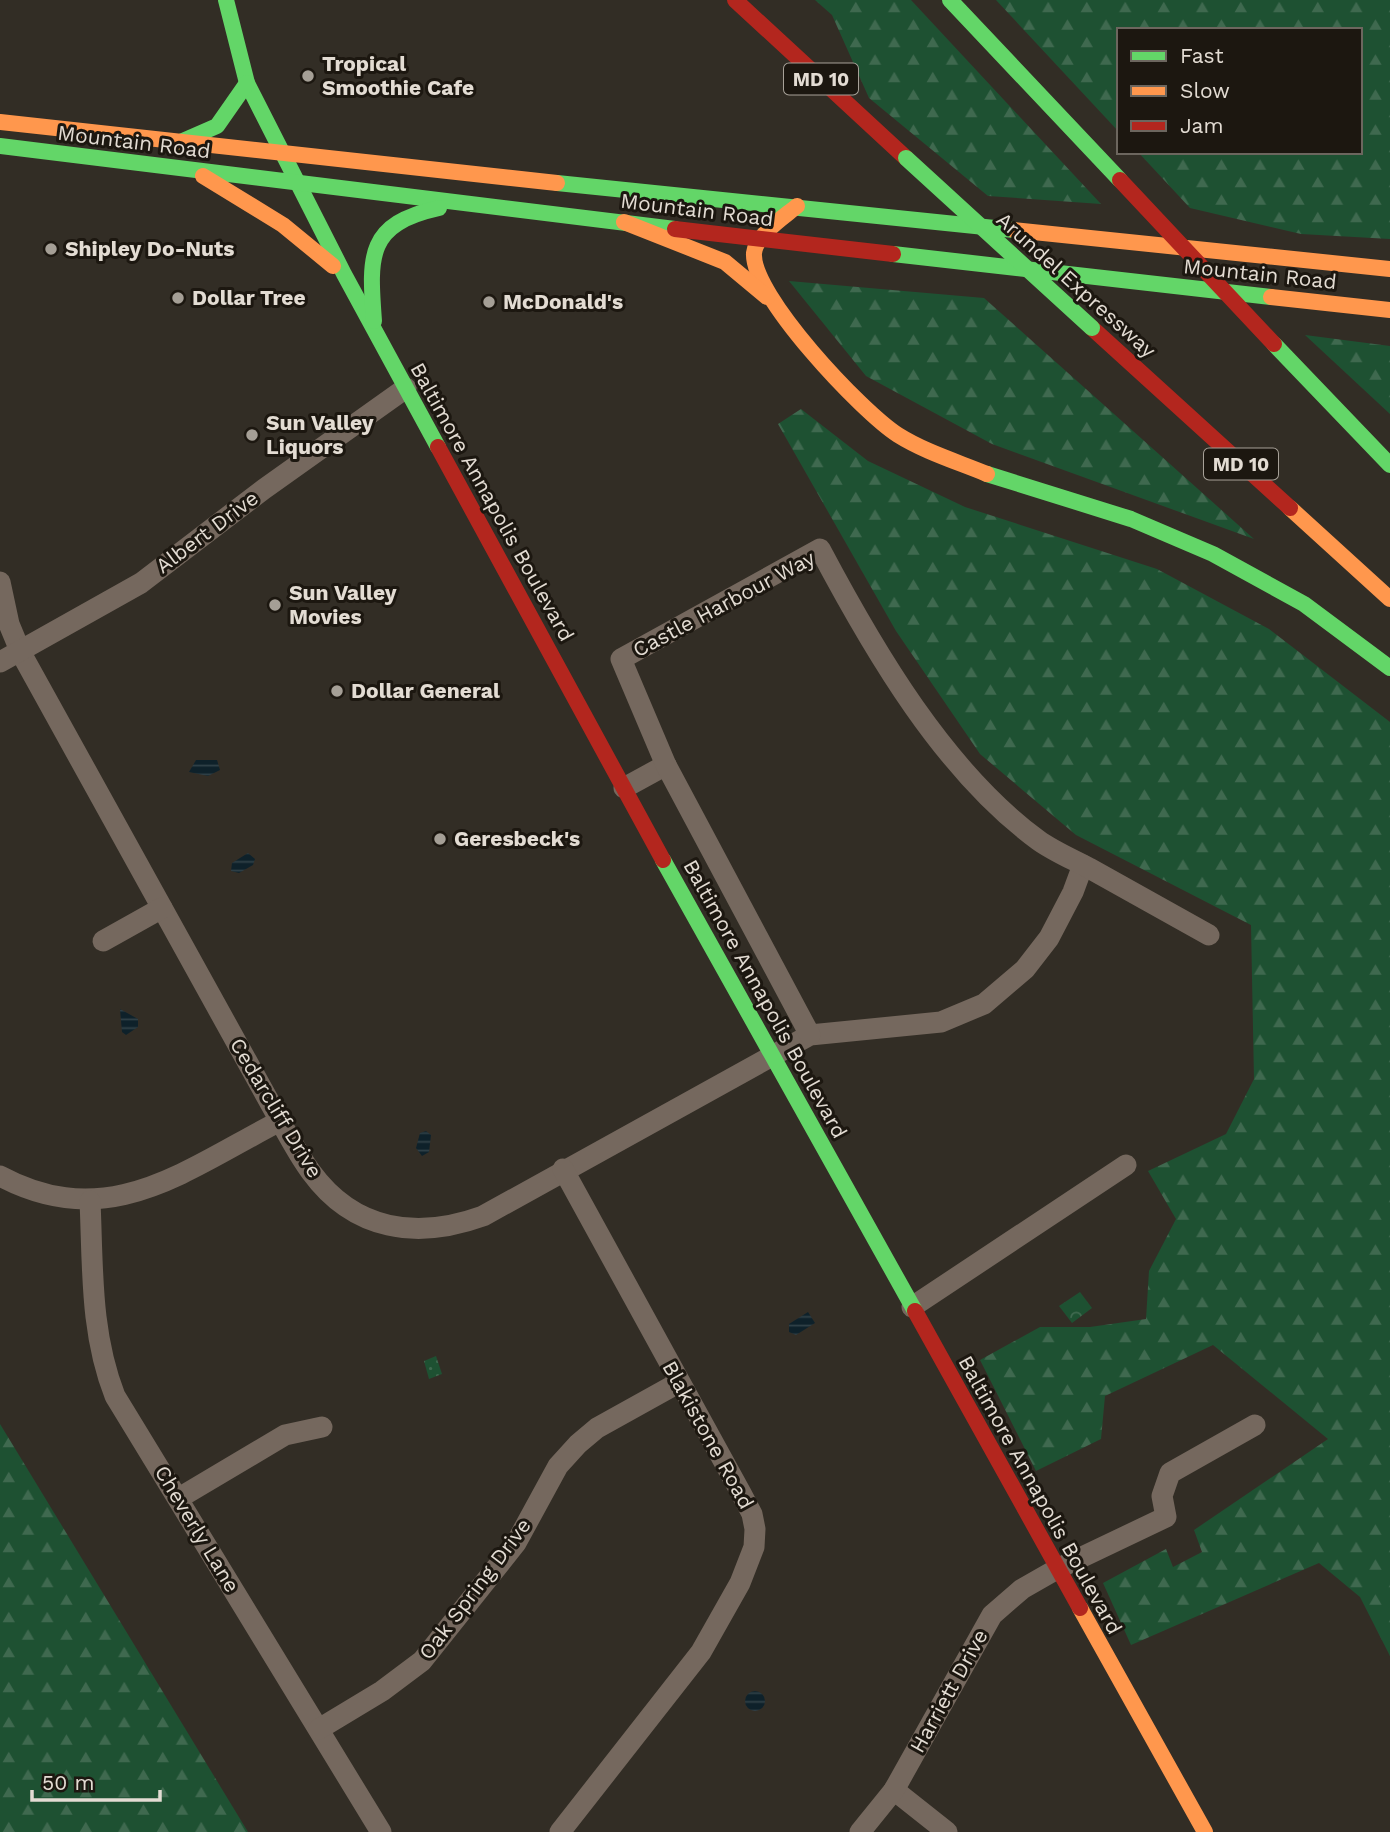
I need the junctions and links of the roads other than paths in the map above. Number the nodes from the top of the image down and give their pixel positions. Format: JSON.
{"nodes":[{"id":1,"x":226,"y":0,"type":"edge"},
{"id":2,"x":735,"y":0,"type":"edge"},
{"id":3,"x":950,"y":0,"type":"edge"},
{"id":4,"x":247,"y":83,"type":"junction"},
{"id":5,"x":0,"y":122,"type":"edge"},
{"id":6,"x":178,"y":143,"type":"junction"},
{"id":7,"x":0,"y":146,"type":"edge"},
{"id":8,"x":282,"y":156,"type":"junction"},
{"id":9,"x":193,"y":170,"type":"junction"},
{"id":10,"x":295,"y":183,"type":"junction"},
{"id":11,"x":469,"y":203,"type":"junction"},
{"id":12,"x":797,"y":206,"type":"junction"},
{"id":13,"x":624,"y":222,"type":"junction"},
{"id":14,"x":760,"y":239,"type":"junction"},
{"id":15,"x":1390,"y":269,"type":"edge"},
{"id":16,"x":344,"y":274,"type":"junction"},
{"id":17,"x":773,"y":301,"type":"junction"},
{"id":18,"x":1390,"y":310,"type":"edge"},
{"id":19,"x":375,"y":331,"type":"junction"},
{"id":20,"x":406,"y":388,"type":"junction"},
{"id":21,"x":1390,"y":465,"type":"edge"},
{"id":22,"x":0,"y":582,"type":"edge"},
{"id":23,"x":1390,"y":599,"type":"edge"},
{"id":24,"x":21,"y":653,"type":"junction"},
{"id":25,"x":0,"y":662,"type":"edge"},
{"id":26,"x":1390,"y":668,"type":"edge"},
{"id":27,"x":666,"y":765,"type":"junction"},
{"id":28,"x":624,"y":788,"type":"junction"},
{"id":29,"x":1083,"y":865,"type":"junction"},
{"id":30,"x":162,"y":908,"type":"junction"},
{"id":31,"x":1209,"y":935,"type":"dead end"},
{"id":32,"x":103,"y":941,"type":"dead end"},
{"id":33,"x":810,"y":1035,"type":"junction"},
{"id":34,"x":772,"y":1056,"type":"junction"},
{"id":35,"x":280,"y":1121,"type":"junction"},
{"id":36,"x":1126,"y":1165,"type":"dead end"},
{"id":37,"x":563,"y":1169,"type":"junction"},
{"id":38,"x":0,"y":1176,"type":"edge"},
{"id":39,"x":90,"y":1201,"type":"junction"},
{"id":40,"x":912,"y":1307,"type":"junction"},
{"id":41,"x":678,"y":1383,"type":"junction"},
{"id":42,"x":1255,"y":1425,"type":"dead end"},
{"id":43,"x":322,"y":1427,"type":"dead end"},
{"id":44,"x":179,"y":1498,"type":"junction"},
{"id":45,"x":1056,"y":1569,"type":"junction"},
{"id":46,"x":319,"y":1729,"type":"junction"},
{"id":47,"x":894,"y":1790,"type":"junction"},
{"id":48,"x":381,"y":1832,"type":"edge"},
{"id":49,"x":560,"y":1832,"type":"edge"},
{"id":50,"x":860,"y":1832,"type":"edge"},
{"id":51,"x":947,"y":1832,"type":"edge"},
{"id":52,"x":1205,"y":1832,"type":"edge"}],
"edges":[{"from":1,"to":4,"type":"main road","name":"Baltimore Annapolis Boulevard"},
{"from":2,"to":23,"type":"main road","name":"Arundel Expressway","number":"MD 10","bridge":true},
{"from":3,"to":21,"type":"main road","bridge":true},
{"from":4,"to":6,"type":"main road"},
{"from":4,"to":8,"type":"main road","name":"Baltimore Annapolis Boulevard"},
{"from":5,"to":6,"type":"main road","name":"Mountain Road"},
{"from":6,"to":8,"type":"main road","name":"Mountain Road"},
{"from":7,"to":9,"type":"main road","name":"Mountain Road"},
{"from":8,"to":10,"type":"main road","name":"Baltimore Annapolis Boulevard"},
{"from":8,"to":12,"type":"main road","name":"Mountain Road"},
{"from":9,"to":10,"type":"main road","name":"Mountain Road"},
{"from":9,"to":16,"type":"main road"},
{"from":10,"to":11,"type":"main road","name":"Mountain Road"},
{"from":10,"to":16,"type":"main road","name":"Baltimore Annapolis Boulevard"},
{"from":11,"to":13,"type":"main road","name":"Mountain Road"},
{"from":11,"to":19,"type":"main road"},
{"from":12,"to":14,"type":"main road"},
{"from":12,"to":15,"type":"main road","name":"Mountain Road"},
{"from":13,"to":14,"type":"main road","name":"Mountain Road"},
{"from":13,"to":17,"type":"main road"},
{"from":14,"to":17,"type":"main road"},
{"from":14,"to":18,"type":"main road","name":"Mountain Road"},
{"from":16,"to":19,"type":"main road","name":"Baltimore Annapolis Boulevard"},
{"from":17,"to":26,"type":"main road"},
{"from":19,"to":20,"type":"main road","name":"Baltimore Annapolis Boulevard"},
{"from":20,"to":24,"type":"street","name":"Albert Drive"},
{"from":20,"to":28,"type":"main road","name":"Baltimore Annapolis Boulevard"},
{"from":22,"to":24,"type":"street","name":"Cedarcliff Drive"},
{"from":24,"to":25,"type":"street","name":"Albert Drive"},
{"from":24,"to":30,"type":"street","name":"Cedarcliff Drive"},
{"from":27,"to":28,"type":"street"},
{"from":27,"to":29,"type":"street","name":"Castle Harbour Way"},
{"from":27,"to":33,"type":"street","name":"Castle Harbour Way"},
{"from":28,"to":34,"type":"main road","name":"Baltimore Annapolis Boulevard"},
{"from":29,"to":31,"type":"street","name":"Castle Harbour Way"},
{"from":29,"to":33,"type":"street"},
{"from":30,"to":32,"type":"street"},
{"from":30,"to":35,"type":"street","name":"Cedarcliff Drive"},
{"from":33,"to":34,"type":"street"},
{"from":34,"to":37,"type":"street","name":"Cedarcliff Drive"},
{"from":34,"to":40,"type":"main road","name":"Baltimore Annapolis Boulevard"},
{"from":35,"to":37,"type":"street","name":"Cedarcliff Drive"},
{"from":35,"to":39,"type":"street"},
{"from":36,"to":40,"type":"street"},
{"from":37,"to":41,"type":"street","name":"Blakistone Road"},
{"from":38,"to":39,"type":"street"},
{"from":39,"to":44,"type":"street","name":"Cheverly Lane"},
{"from":40,"to":45,"type":"main road","name":"Baltimore Annapolis Boulevard"},
{"from":41,"to":46,"type":"street","name":"Oak Spring Drive"},
{"from":41,"to":49,"type":"street","name":"Blakistone Road"},
{"from":42,"to":45,"type":"street","name":"Harriett Drive"},
{"from":43,"to":44,"type":"street"},
{"from":44,"to":46,"type":"street","name":"Cheverly Lane"},
{"from":45,"to":47,"type":"street","name":"Harriett Drive"},
{"from":45,"to":52,"type":"main road","name":"Baltimore Annapolis Boulevard"},
{"from":46,"to":48,"type":"street","name":"Cheverly Lane"},
{"from":47,"to":50,"type":"street","name":"Harriett Drive"},
{"from":47,"to":51,"type":"street"}]}
